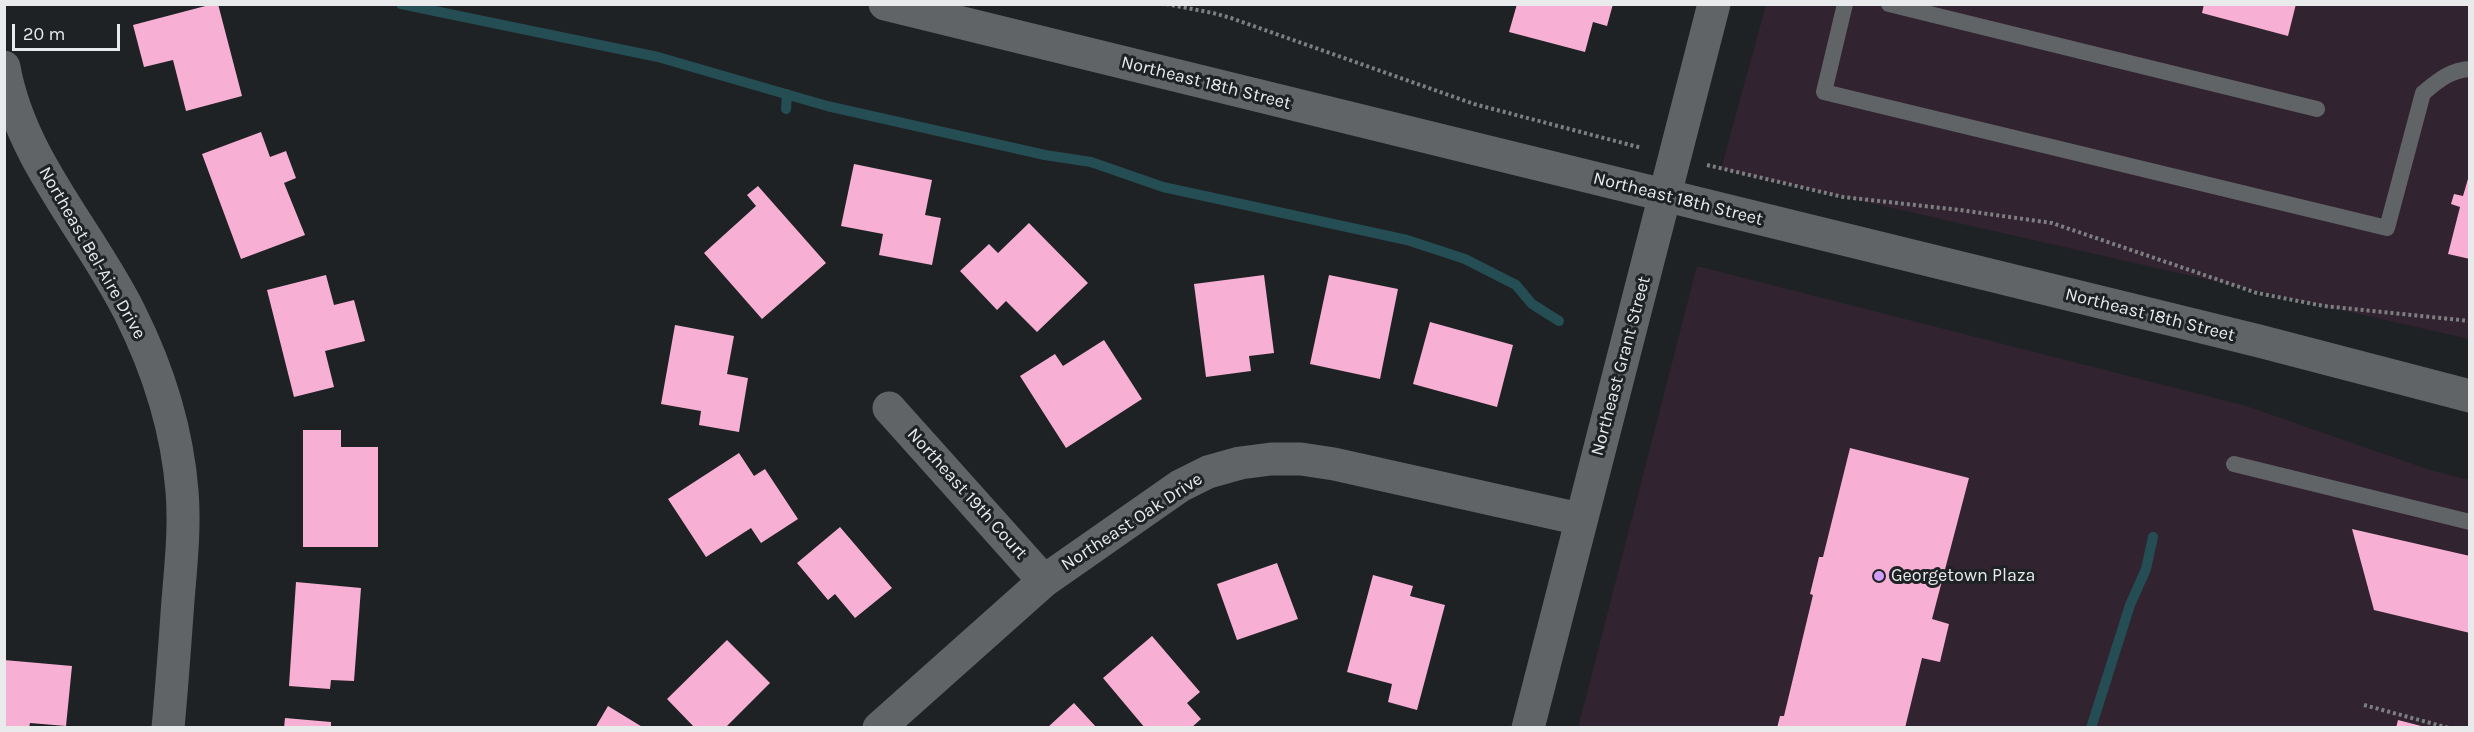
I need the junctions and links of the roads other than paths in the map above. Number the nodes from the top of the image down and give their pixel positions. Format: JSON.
{"nodes":[{"id":1,"x":885,"y":4,"type":"edge"},
{"id":2,"x":1714,"y":4,"type":"edge"},
{"id":3,"x":1845,"y":4,"type":"edge"},
{"id":4,"x":1889,"y":4,"type":"edge"},
{"id":5,"x":4,"y":67,"type":"edge"},
{"id":6,"x":2469,"y":69,"type":"edge"},
{"id":7,"x":2318,"y":109,"type":"dead end"},
{"id":8,"x":1665,"y":196,"type":"junction"},
{"id":9,"x":2469,"y":396,"type":"edge"},
{"id":10,"x":889,"y":408,"type":"dead end"},
{"id":11,"x":2234,"y":464,"type":"dead end"},
{"id":12,"x":1580,"y":519,"type":"junction"},
{"id":13,"x":2469,"y":522,"type":"edge"},
{"id":14,"x":1044,"y":581,"type":"junction"},
{"id":15,"x":168,"y":728,"type":"edge"},
{"id":16,"x":879,"y":728,"type":"edge"},
{"id":17,"x":1528,"y":728,"type":"edge"}],
"edges":[{"from":1,"to":8,"type":"street","name":"Northeast 18th Street"},
{"from":2,"to":8,"type":"street","name":"Northeast Grant Street"},
{"from":3,"to":6,"type":"lane"},
{"from":4,"to":7,"type":"lane"},
{"from":5,"to":15,"type":"street","name":"Northeast Bel-Aire Drive"},
{"from":8,"to":9,"type":"street","name":"Northeast 18th Street"},
{"from":8,"to":12,"type":"street","name":"Northeast Grant Street"},
{"from":10,"to":14,"type":"street","name":"Northeast 19th Court"},
{"from":11,"to":13,"type":"lane"},
{"from":12,"to":14,"type":"street","name":"Northeast Oak Drive"},
{"from":12,"to":17,"type":"street","name":"Northeast Grant Street"},
{"from":14,"to":16,"type":"street","name":"Northeast Oak Drive"}]}
